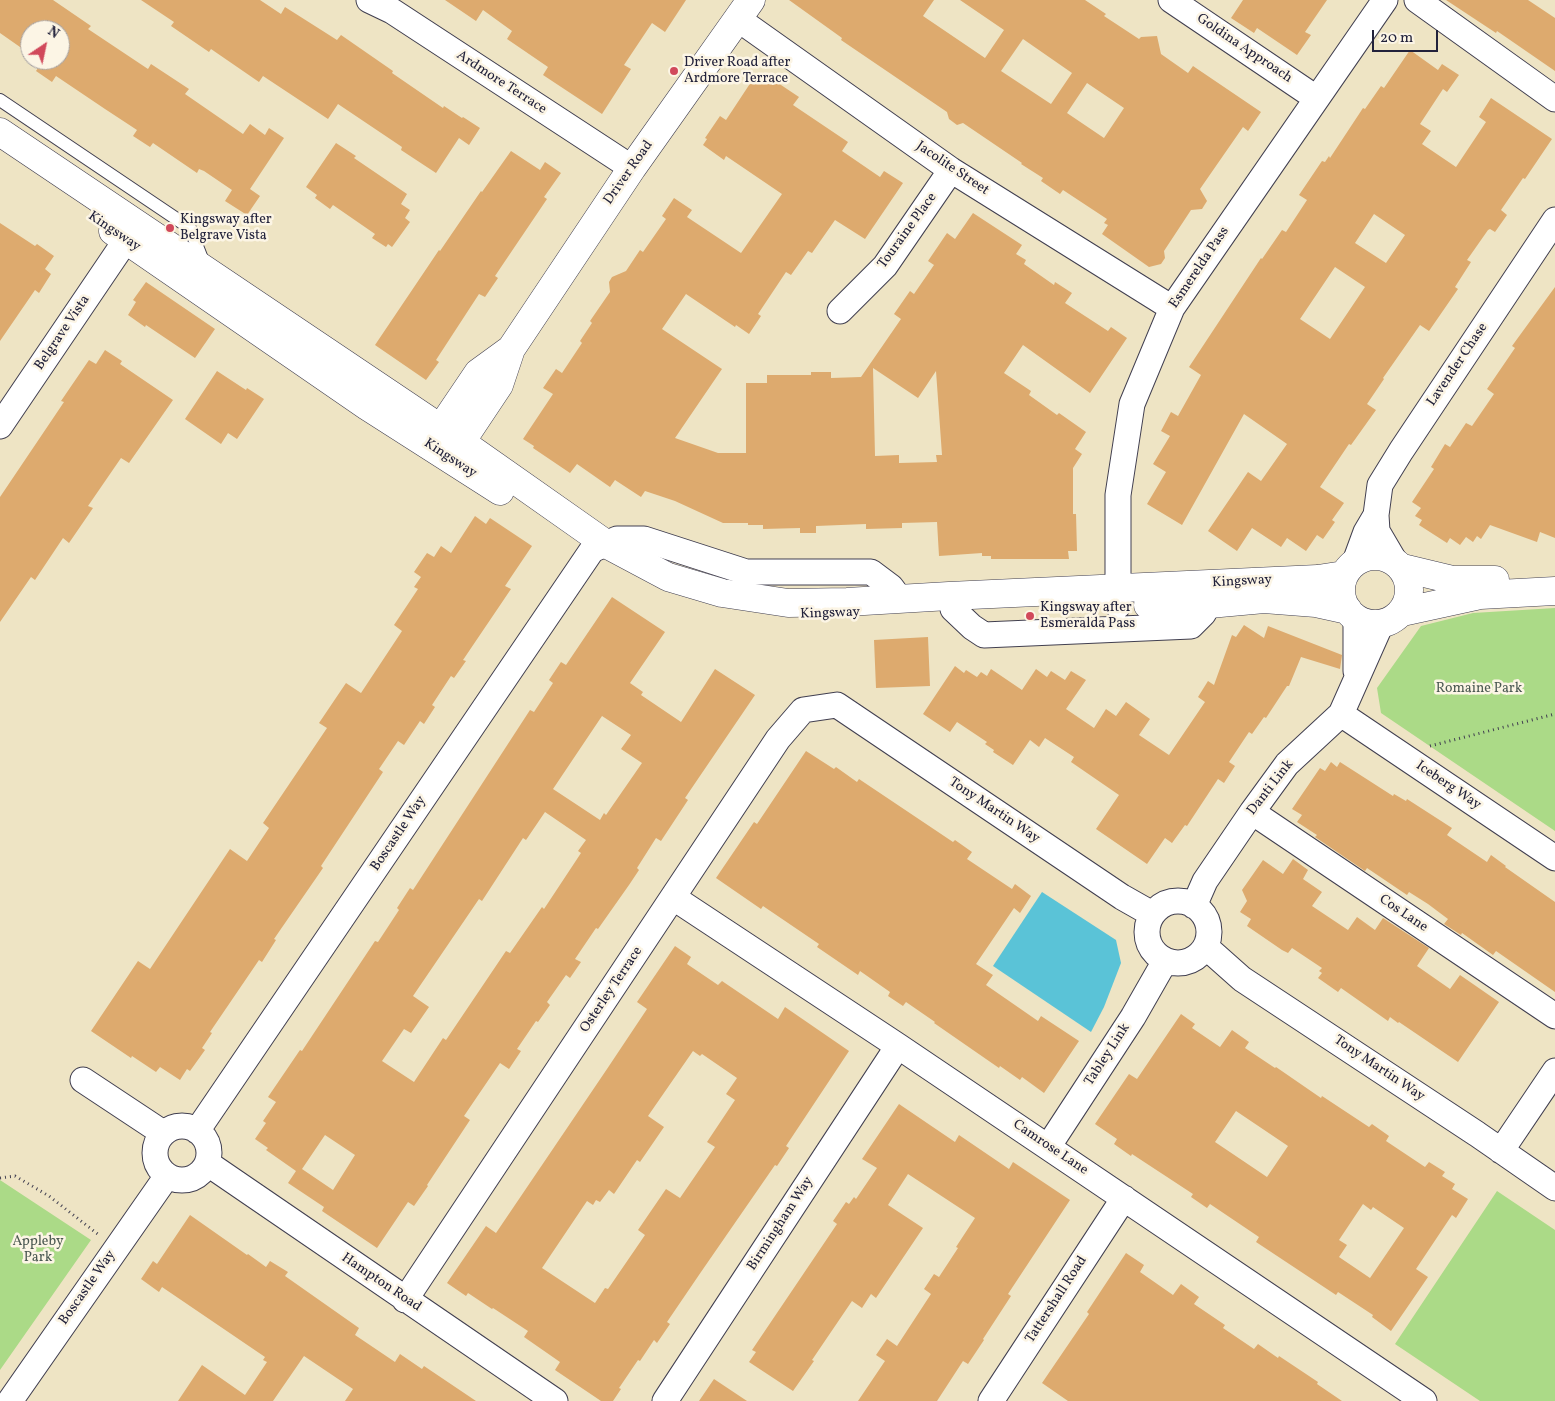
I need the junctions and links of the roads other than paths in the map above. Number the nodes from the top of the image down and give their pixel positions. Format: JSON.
{"nodes":[{"id":1,"x":369,"y":0,"type":"edge"},
{"id":2,"x":1171,"y":0,"type":"edge"},
{"id":3,"x":1385,"y":0,"type":"edge"},
{"id":4,"x":1417,"y":0,"type":"edge"},
{"id":5,"x":744,"y":9,"type":"edge"},
{"id":6,"x":1316,"y":98,"type":"junction"},
{"id":7,"x":1555,"y":99,"type":"edge"},
{"id":8,"x":0,"y":100,"type":"edge"},
{"id":9,"x":0,"y":132,"type":"edge"},
{"id":10,"x":0,"y":154,"type":"edge"},
{"id":11,"x":632,"y":168,"type":"junction"},
{"id":12,"x":952,"y":170,"type":"junction"},
{"id":13,"x":1555,"y":220,"type":"edge"},
{"id":14,"x":126,"y":240,"type":"junction"},
{"id":15,"x":208,"y":272,"type":"junction"},
{"id":16,"x":1172,"y":308,"type":"junction"},
{"id":17,"x":840,"y":311,"type":"dead end"},
{"id":18,"x":0,"y":426,"type":"edge"},
{"id":19,"x":445,"y":444,"type":"junction"},
{"id":20,"x":1376,"y":515,"type":"junction"},
{"id":21,"x":599,"y":547,"type":"junction"},
{"id":22,"x":1398,"y":564,"type":"junction"},
{"id":23,"x":1350,"y":568,"type":"junction"},
{"id":24,"x":1555,"y":576,"type":"edge"},
{"id":25,"x":1555,"y":591,"type":"edge"},
{"id":26,"x":1118,"y":597,"type":"junction"},
{"id":27,"x":1209,"y":604,"type":"junction"},
{"id":28,"x":953,"y":609,"type":"junction"},
{"id":29,"x":1372,"y":616,"type":"junction"},
{"id":30,"x":837,"y":706,"type":"joint"},
{"id":31,"x":1341,"y":714,"type":"junction"},
{"id":32,"x":1252,"y":812,"type":"junction"},
{"id":33,"x":1555,"y":858,"type":"edge"},
{"id":34,"x":674,"y":898,"type":"junction"},
{"id":35,"x":1194,"y":906,"type":"junction"},
{"id":36,"x":1152,"y":914,"type":"junction"},
{"id":37,"x":1206,"y":947,"type":"junction"},
{"id":38,"x":1165,"y":961,"type":"junction"},
{"id":39,"x":1555,"y":1016,"type":"edge"},
{"id":40,"x":898,"y":1046,"type":"junction"},
{"id":41,"x":1555,"y":1071,"type":"edge"},
{"id":42,"x":83,"y":1080,"type":"dead end"},
{"id":43,"x":197,"y":1131,"type":"junction"},
{"id":44,"x":163,"y":1133,"type":"junction"},
{"id":45,"x":1048,"y":1147,"type":"junction"},
{"id":46,"x":1502,"y":1151,"type":"junction"},
{"id":47,"x":207,"y":1163,"type":"junction"},
{"id":48,"x":167,"y":1176,"type":"junction"},
{"id":49,"x":1555,"y":1188,"type":"edge"},
{"id":50,"x":1124,"y":1198,"type":"junction"},
{"id":51,"x":405,"y":1300,"type":"junction"},
{"id":52,"x":19,"y":1398,"type":"edge"},
{"id":53,"x":555,"y":1401,"type":"edge"},
{"id":54,"x":664,"y":1401,"type":"edge"},
{"id":55,"x":991,"y":1401,"type":"edge"},
{"id":56,"x":1424,"y":1401,"type":"edge"}],
"edges":[{"from":1,"to":11,"type":"street","name":"Ardmore Terrace"},
{"from":2,"to":6,"type":"street","name":"Goldina Approach"},
{"from":3,"to":6,"type":"street","name":"Esmerelda Pass"},
{"from":4,"to":7,"type":"street"},
{"from":5,"to":11,"type":"main road","name":"Driver Road"},
{"from":5,"to":12,"type":"street","name":"Jacolite Street"},
{"from":6,"to":16,"type":"street","name":"Esmerelda Pass"},
{"from":8,"to":15,"type":"lane"},
{"from":9,"to":15,"type":"main road","name":"Kingsway"},
{"from":10,"to":14,"type":"main road","name":"Kingsway"},
{"from":11,"to":19,"type":"main road","name":"Driver Road"},
{"from":12,"to":16,"type":"street","name":"Jacolite Street"},
{"from":12,"to":17,"type":"street","name":"Touraine Place"},
{"from":13,"to":20,"type":"street","name":"Lavender Chase"},
{"from":14,"to":18,"type":"street","name":"Belgrave Vista"},
{"from":14,"to":19,"type":"main road","name":"Kingsway"},
{"from":15,"to":19,"type":"main road","name":"Kingsway"},
{"from":16,"to":26,"type":"street","name":"Esmerelda Pass"},
{"from":19,"to":21,"type":"main road","name":"Kingsway"},
{"from":20,"to":22,"type":"street","name":"Lavender Chase"},
{"from":20,"to":23,"type":"street","name":"Lavender Chase"},
{"from":21,"to":26,"type":"main road","name":"Kingsway"},
{"from":21,"to":28,"type":"main road","name":"Kingsway"},
{"from":21,"to":43,"type":"street","name":"Boscastle Way"},
{"from":22,"to":23,"type":"main road","name":"Kingsway"},
{"from":22,"to":24,"type":"main road","name":"Kingsway"},
{"from":22,"to":29,"type":"main road"},
{"from":23,"to":26,"type":"main road","name":"Kingsway"},
{"from":23,"to":29,"type":"main road"},
{"from":25,"to":29,"type":"main road","name":"Kingsway"},
{"from":26,"to":27,"type":"main road","name":"Kingsway"},
{"from":26,"to":28,"type":"main road","name":"Kingsway"},
{"from":27,"to":28,"type":"street","name":"Kingsway"},
{"from":27,"to":29,"type":"main road","name":"Kingsway"},
{"from":29,"to":31,"type":"street","name":"Danti Link"},
{"from":30,"to":34,"type":"street","name":"Osterley Terrace"},
{"from":30,"to":36,"type":"street","name":"Tony Martin Way"},
{"from":31,"to":32,"type":"street","name":"Danti Link"},
{"from":31,"to":33,"type":"street","name":"Iceberg Way"},
{"from":32,"to":35,"type":"street","name":"Danti Link"},
{"from":32,"to":39,"type":"street","name":"Cos Lane"},
{"from":34,"to":40,"type":"street","name":"Camrose Lane"},
{"from":34,"to":51,"type":"street","name":"Osterley Terrace"},
{"from":35,"to":36,"type":"street"},
{"from":35,"to":37,"type":"street"},
{"from":36,"to":38,"type":"street"},
{"from":37,"to":38,"type":"street"},
{"from":37,"to":46,"type":"street","name":"Tony Martin Way"},
{"from":38,"to":45,"type":"street","name":"Tabley Link"},
{"from":40,"to":45,"type":"street","name":"Camrose Lane"},
{"from":40,"to":54,"type":"street","name":"Birmingham Way"},
{"from":41,"to":46,"type":"street"},
{"from":42,"to":44,"type":"street"},
{"from":43,"to":44,"type":"street"},
{"from":43,"to":47,"type":"street"},
{"from":44,"to":48,"type":"street"},
{"from":45,"to":50,"type":"street","name":"Camrose Lane"},
{"from":46,"to":49,"type":"street","name":"Tony Martin Way"},
{"from":47,"to":48,"type":"street"},
{"from":47,"to":51,"type":"street","name":"Hampton Road"},
{"from":48,"to":52,"type":"street","name":"Boscastle Way"},
{"from":50,"to":55,"type":"street","name":"Tattershall Road"},
{"from":50,"to":56,"type":"street","name":"Camrose Lane"},
{"from":51,"to":53,"type":"street","name":"Hampton Road"}]}
